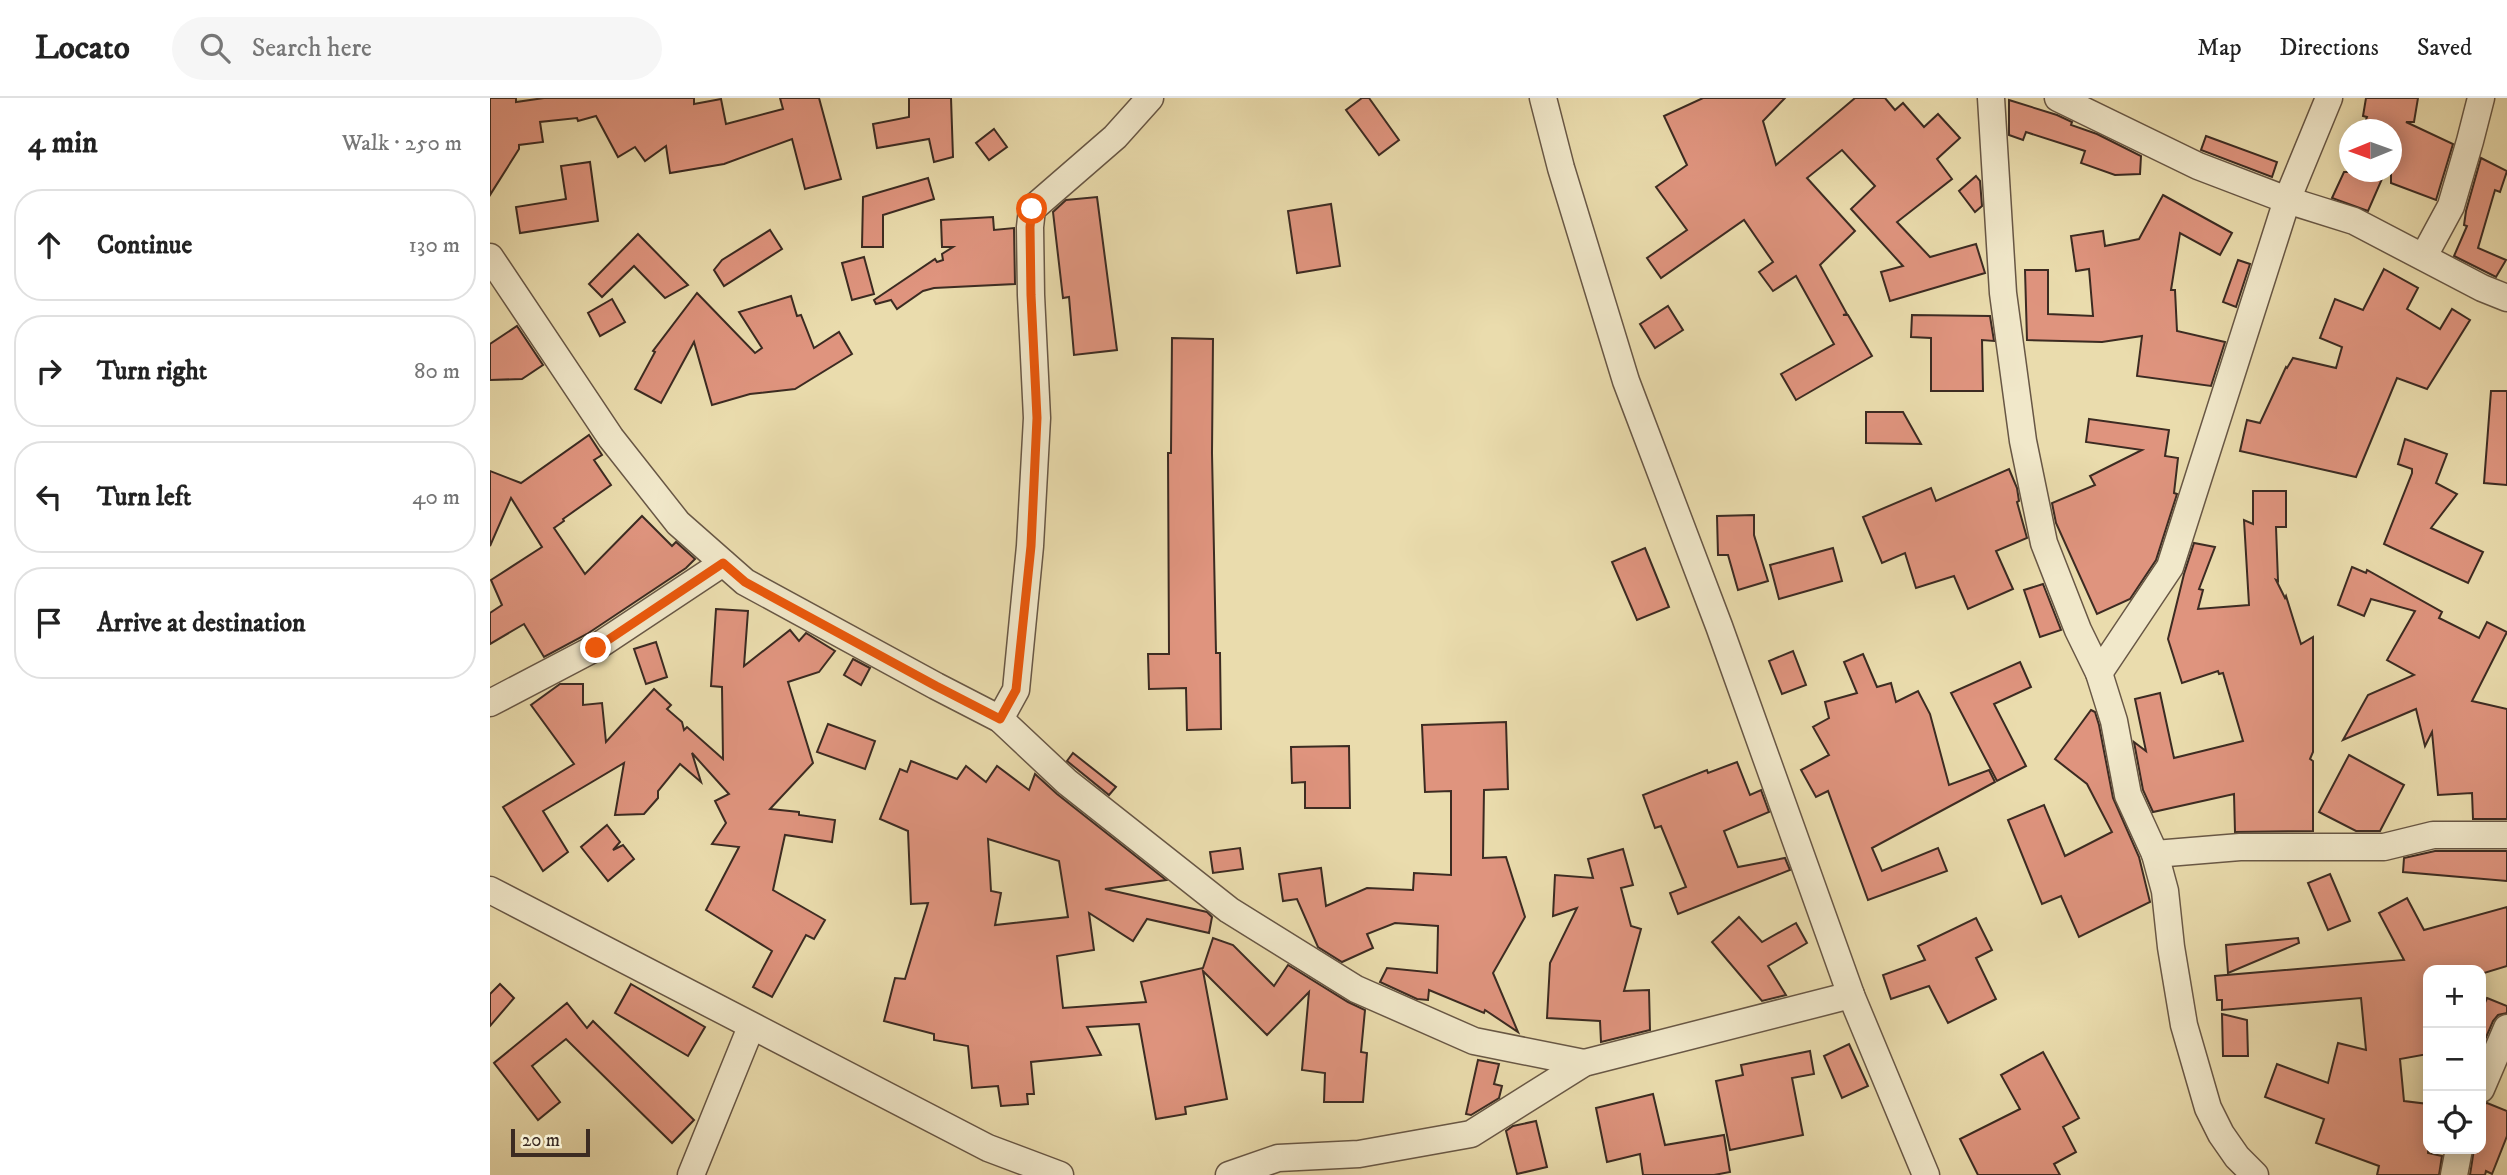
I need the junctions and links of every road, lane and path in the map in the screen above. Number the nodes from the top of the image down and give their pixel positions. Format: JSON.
{"nodes":[{"id":1,"x":1150,"y":98,"type":"edge"},
{"id":2,"x":1543,"y":98,"type":"edge"},
{"id":3,"x":1991,"y":98,"type":"edge"},
{"id":4,"x":2058,"y":98,"type":"edge"},
{"id":5,"x":2329,"y":98,"type":"edge"},
{"id":6,"x":2481,"y":98,"type":"edge"},
{"id":7,"x":2287,"y":200,"type":"junction"},
{"id":8,"x":2424,"y":256,"type":"junction"},
{"id":9,"x":490,"y":257,"type":"edge"},
{"id":10,"x":2507,"y":298,"type":"edge"},
{"id":11,"x":723,"y":563,"type":"junction"},
{"id":12,"x":2099,"y":673,"type":"junction"},
{"id":13,"x":490,"y":703,"type":"edge"},
{"id":14,"x":1000,"y":719,"type":"junction"},
{"id":15,"x":2507,"y":835,"type":"edge"},
{"id":16,"x":2155,"y":855,"type":"junction"},
{"id":17,"x":490,"y":890,"type":"edge"},
{"id":18,"x":1851,"y":995,"type":"junction"},
{"id":19,"x":751,"y":1027,"type":"junction"},
{"id":20,"x":2507,"y":1028,"type":"edge"},
{"id":21,"x":1584,"y":1063,"type":"junction"},
{"id":22,"x":2486,"y":1076,"type":"edge"},
{"id":23,"x":2458,"y":1154,"type":"edge"},
{"id":24,"x":691,"y":1175,"type":"edge"},
{"id":25,"x":1060,"y":1175,"type":"edge"},
{"id":26,"x":1229,"y":1175,"type":"edge"},
{"id":27,"x":1926,"y":1175,"type":"edge"},
{"id":28,"x":2255,"y":1175,"type":"edge"},
{"id":29,"x":2454,"y":1175,"type":"edge"}],
"edges":[{"from":1,"to":14,"type":"street"},
{"from":2,"to":18,"type":"street"},
{"from":3,"to":12,"type":"street"},
{"from":4,"to":7,"type":"street"},
{"from":5,"to":7,"type":"street"},
{"from":6,"to":8,"type":"street"},
{"from":7,"to":8,"type":"street"},
{"from":7,"to":12,"type":"street"},
{"from":8,"to":10,"type":"street"},
{"from":9,"to":11,"type":"street"},
{"from":11,"to":13,"type":"street"},
{"from":11,"to":14,"type":"street"},
{"from":12,"to":16,"type":"street"},
{"from":14,"to":21,"type":"street"},
{"from":15,"to":16,"type":"street"},
{"from":16,"to":28,"type":"street"},
{"from":17,"to":19,"type":"street"},
{"from":18,"to":21,"type":"street"},
{"from":18,"to":27,"type":"street"},
{"from":19,"to":24,"type":"street"},
{"from":19,"to":25,"type":"street"},
{"from":20,"to":22,"type":"street"},
{"from":21,"to":26,"type":"street"},
{"from":23,"to":29,"type":"street"}]}
